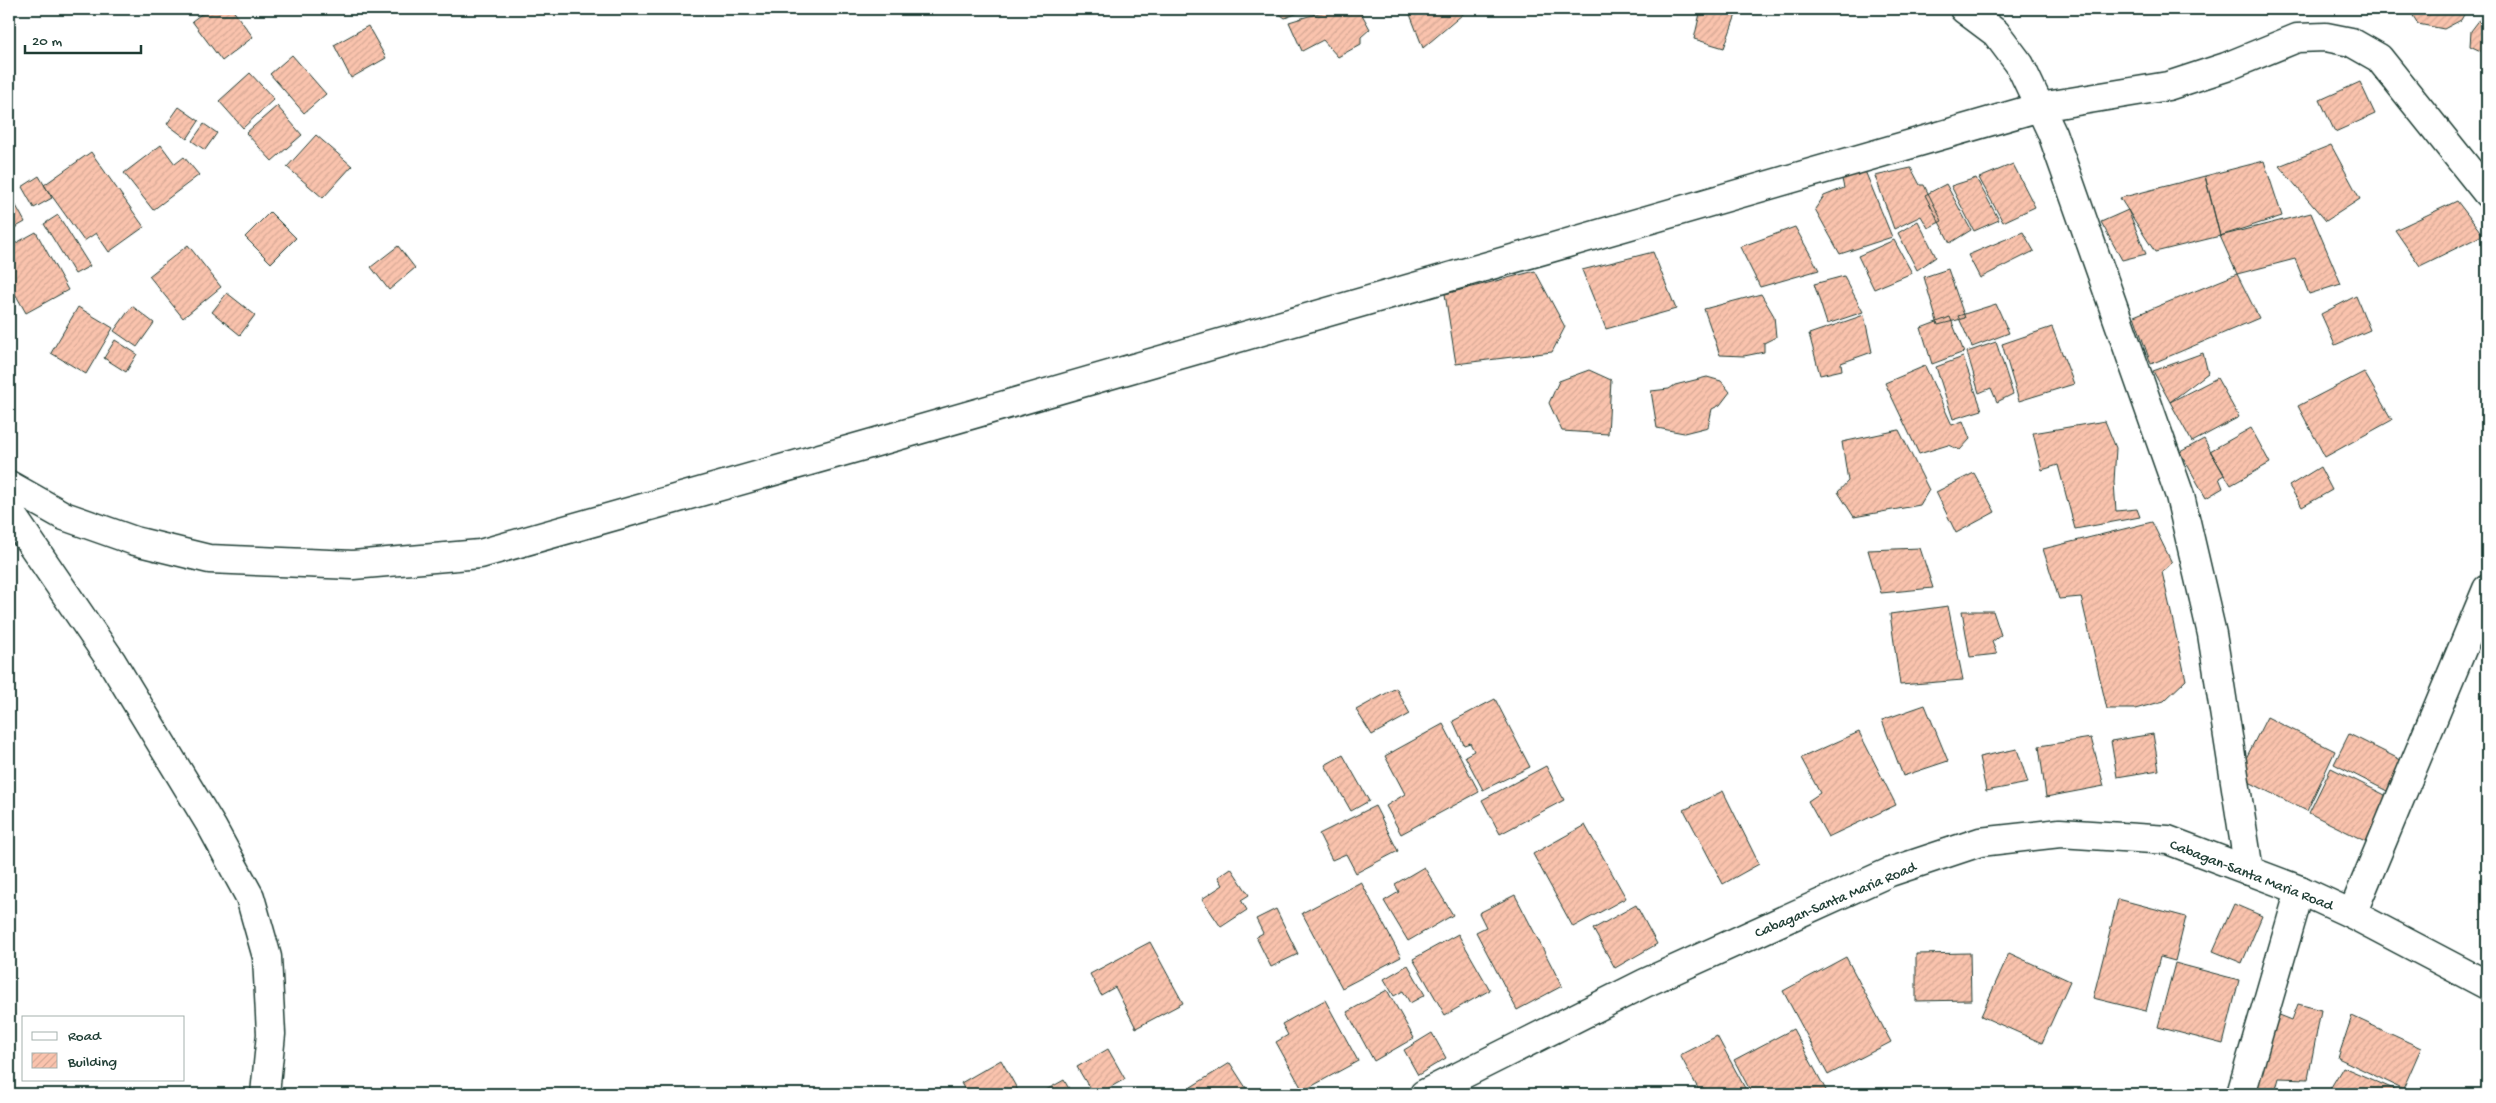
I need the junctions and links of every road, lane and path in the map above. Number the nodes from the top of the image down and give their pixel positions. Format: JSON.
{"nodes":[{"id":1,"x":1964,"y":9,"type":"edge"},
{"id":2,"x":2040,"y":107,"type":"junction"},
{"id":3,"x":2487,"y":193,"type":"edge"},
{"id":4,"x":9,"y":484,"type":"edge"},
{"id":5,"x":9,"y":512,"type":"edge"},
{"id":6,"x":2487,"y":589,"type":"edge"},
{"id":7,"x":2249,"y":871,"type":"junction"},
{"id":8,"x":2300,"y":890,"type":"junction"},
{"id":9,"x":2352,"y":914,"type":"junction"},
{"id":10,"x":2487,"y":985,"type":"edge"},
{"id":11,"x":265,"y":1094,"type":"edge"},
{"id":12,"x":1424,"y":1094,"type":"edge"},
{"id":13,"x":2240,"y":1094,"type":"edge"}],
"edges":[{"from":1,"to":2,"type":"street"},
{"from":2,"to":3,"type":"street"},
{"from":2,"to":4,"type":"street"},
{"from":2,"to":7,"type":"street"},
{"from":5,"to":11,"type":"street"},
{"from":6,"to":9,"type":"street"},
{"from":7,"to":8,"type":"street","name":"Cabagan-Santa Maria Road"},
{"from":7,"to":12,"type":"street","name":"Cabagan-Santa Maria Road"},
{"from":8,"to":9,"type":"street","name":"Cabagan-Santa Maria Road"},
{"from":8,"to":13,"type":"street"},
{"from":9,"to":10,"type":"street","name":"Cabagan-Santa Maria Road"}]}
